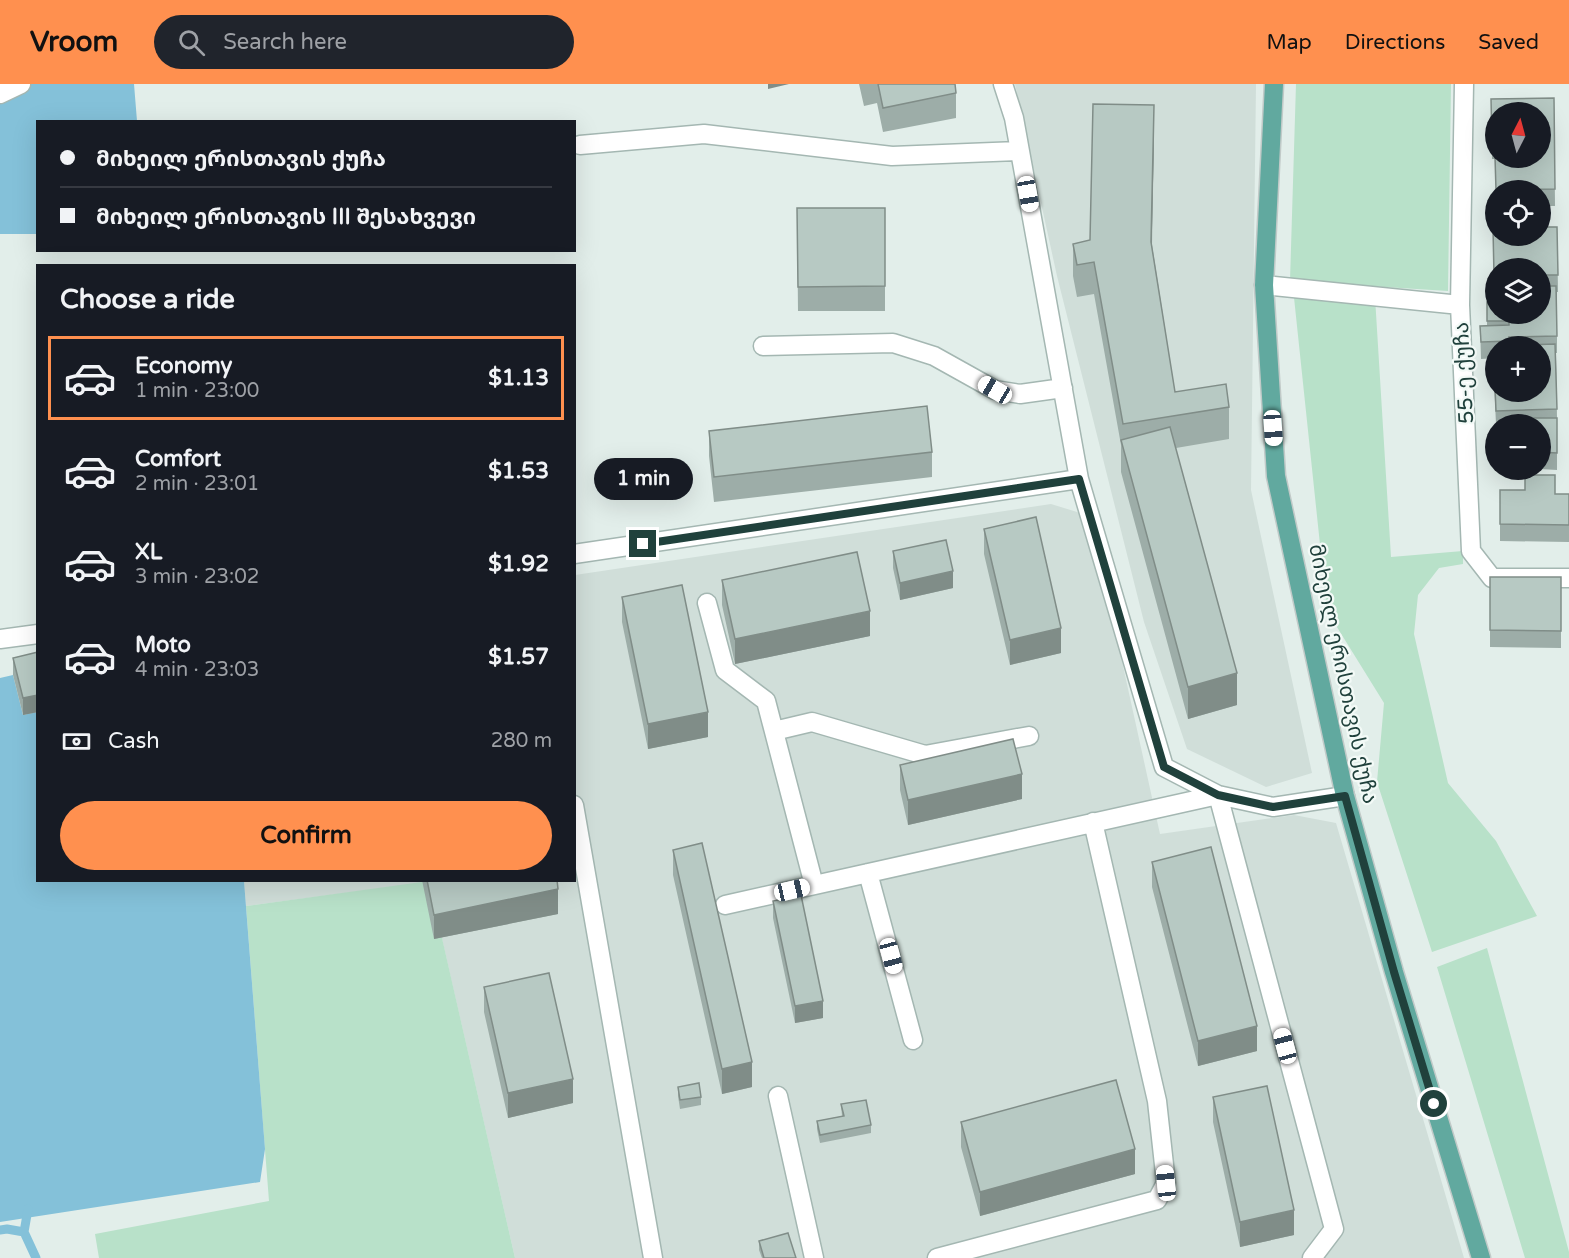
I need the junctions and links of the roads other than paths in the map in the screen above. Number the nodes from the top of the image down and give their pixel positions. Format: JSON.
{"nodes":[{"id":1,"x":21,"y":84,"type":"edge"},
{"id":2,"x":1004,"y":84,"type":"edge"},
{"id":3,"x":1274,"y":84,"type":"edge"},
{"id":4,"x":1464,"y":84,"type":"edge"},
{"id":5,"x":0,"y":94,"type":"edge"},
{"id":6,"x":580,"y":145,"type":"dead end"},
{"id":7,"x":1020,"y":152,"type":"junction"},
{"id":8,"x":1264,"y":285,"type":"junction"},
{"id":9,"x":1460,"y":305,"type":"junction"},
{"id":10,"x":763,"y":346,"type":"dead end"},
{"id":11,"x":1063,"y":388,"type":"junction"},
{"id":12,"x":1079,"y":479,"type":"junction"},
{"id":13,"x":576,"y":554,"type":"edge"},
{"id":14,"x":1569,"y":578,"type":"edge"},
{"id":15,"x":707,"y":603,"type":"dead end"},
{"id":16,"x":36,"y":634,"type":"edge"},
{"id":17,"x":0,"y":639,"type":"edge"},
{"id":18,"x":774,"y":731,"type":"junction"},
{"id":19,"x":1029,"y":736,"type":"dead end"},
{"id":20,"x":1218,"y":795,"type":"junction"},
{"id":21,"x":1345,"y":796,"type":"junction"},
{"id":22,"x":576,"y":816,"type":"edge"},
{"id":23,"x":1093,"y":822,"type":"junction"},
{"id":24,"x":868,"y":873,"type":"junction"},
{"id":25,"x":814,"y":885,"type":"junction"},
{"id":26,"x":725,"y":905,"type":"dead end"},
{"id":27,"x":913,"y":1040,"type":"dead end"},
{"id":28,"x":778,"y":1096,"type":"dead end"},
{"id":29,"x":653,"y":1258,"type":"edge"},
{"id":30,"x":814,"y":1258,"type":"edge"},
{"id":31,"x":937,"y":1258,"type":"edge"},
{"id":32,"x":1312,"y":1258,"type":"edge"},
{"id":33,"x":1480,"y":1258,"type":"edge"}],
"edges":[{"from":1,"to":5,"type":"street"},
{"from":2,"to":7,"type":"street"},
{"from":3,"to":8,"type":"main road","name":"მიხეილ ერისთავის ქუჩა"},
{"from":4,"to":9,"type":"street","name":"55-ე ქუჩა"},
{"from":6,"to":7,"type":"street"},
{"from":7,"to":11,"type":"street"},
{"from":8,"to":9,"type":"street"},
{"from":8,"to":21,"type":"main road","name":"მიხეილ ერისთავის ქუჩა"},
{"from":9,"to":14,"type":"street","name":"55-ე ქუჩა"},
{"from":10,"to":11,"type":"street"},
{"from":11,"to":12,"type":"street"},
{"from":12,"to":13,"type":"street"},
{"from":12,"to":20,"type":"street"},
{"from":15,"to":18,"type":"street"},
{"from":16,"to":17,"type":"street"},
{"from":18,"to":19,"type":"street"},
{"from":18,"to":25,"type":"street"},
{"from":20,"to":21,"type":"street"},
{"from":20,"to":23,"type":"street"},
{"from":20,"to":32,"type":"street"},
{"from":21,"to":33,"type":"main road","name":"მიხეილ ერისთავის ქუჩა"},
{"from":22,"to":29,"type":"street"},
{"from":23,"to":24,"type":"street"},
{"from":23,"to":31,"type":"street"},
{"from":24,"to":25,"type":"street"},
{"from":24,"to":27,"type":"street"},
{"from":25,"to":26,"type":"street"},
{"from":28,"to":30,"type":"street"}]}
